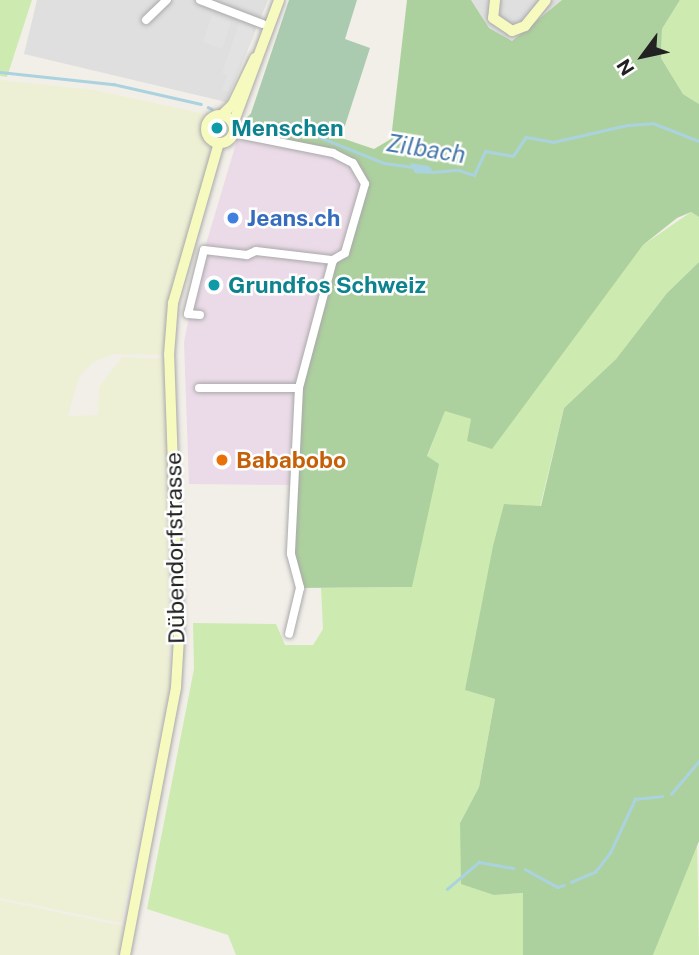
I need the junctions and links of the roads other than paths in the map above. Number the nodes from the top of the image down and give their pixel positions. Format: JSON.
{"nodes":[{"id":1,"x":167,"y":0,"type":"edge"},
{"id":2,"x":200,"y":0,"type":"edge"},
{"id":3,"x":272,"y":0,"type":"edge"},
{"id":4,"x":279,"y":0,"type":"edge"},
{"id":5,"x":495,"y":0,"type":"edge"},
{"id":6,"x":547,"y":0,"type":"edge"},
{"id":7,"x":146,"y":20,"type":"dead end"},
{"id":8,"x":264,"y":28,"type":"junction"},
{"id":9,"x":255,"y":58,"type":"junction"},
{"id":10,"x":222,"y":115,"type":"junction"},
{"id":11,"x":233,"y":129,"type":"junction"},
{"id":12,"x":219,"y":143,"type":"junction"},
{"id":13,"x":333,"y":260,"type":"junction"},
{"id":14,"x":200,"y":315,"type":"dead end"},
{"id":15,"x":199,"y":388,"type":"dead end"},
{"id":16,"x":299,"y":388,"type":"junction"},
{"id":17,"x":289,"y":634,"type":"dead end"},
{"id":18,"x":125,"y":955,"type":"edge"}],
"edges":[{"from":1,"to":7,"type":"street"},
{"from":2,"to":8,"type":"street"},
{"from":3,"to":8,"type":"main road","name":"Dübendorfstrasse"},
{"from":4,"to":8,"type":"main road","name":"Dübendorfstrasse"},
{"from":5,"to":6,"type":"main road"},
{"from":8,"to":9,"type":"main road","name":"Dübendorfstrasse"},
{"from":9,"to":10,"type":"main road","name":"Dübendorfstrasse"},
{"from":9,"to":11,"type":"main road","name":"Dübendorfstrasse"},
{"from":10,"to":11,"type":"main road"},
{"from":10,"to":12,"type":"main road","name":"Dübendorfstrasse"},
{"from":11,"to":12,"type":"main road"},
{"from":11,"to":13,"type":"street"},
{"from":12,"to":18,"type":"main road","name":"Dübendorfstrasse"},
{"from":13,"to":14,"type":"street"},
{"from":13,"to":16,"type":"street"},
{"from":15,"to":16,"type":"street"},
{"from":16,"to":17,"type":"street"}]}
